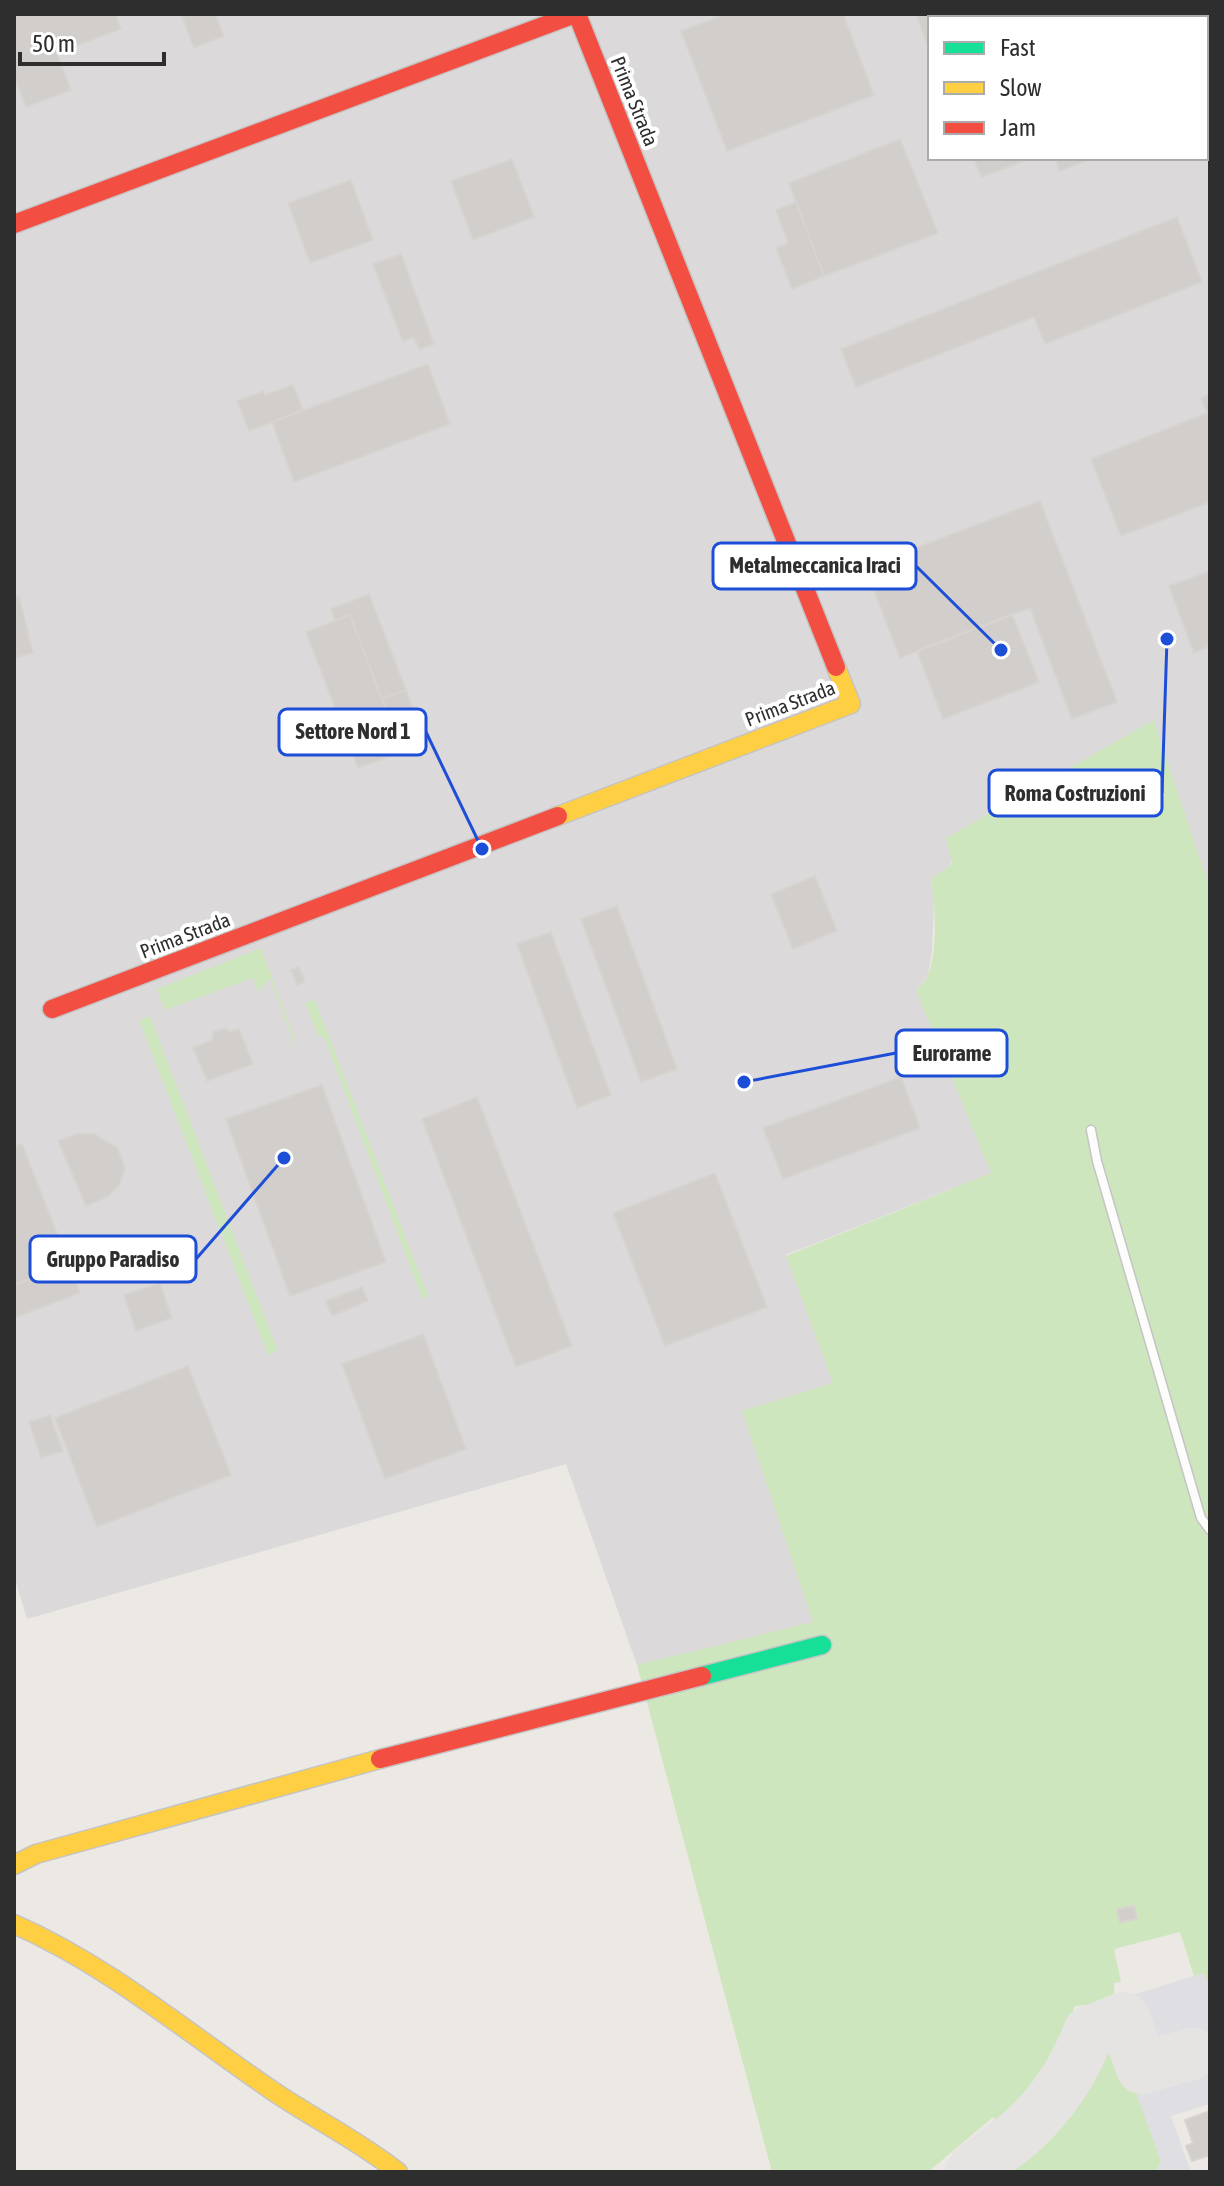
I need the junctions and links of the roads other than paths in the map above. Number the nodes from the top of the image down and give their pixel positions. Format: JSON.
{"nodes":[{"id":1,"x":576,"y":14,"type":"edge"},
{"id":2,"x":14,"y":224,"type":"edge"},
{"id":3,"x":52,"y":1009,"type":"dead end"},
{"id":4,"x":1091,"y":1130,"type":"dead end"},
{"id":5,"x":1210,"y":1530,"type":"edge"},
{"id":6,"x":822,"y":1645,"type":"dead end"},
{"id":7,"x":14,"y":1865,"type":"edge"},
{"id":8,"x":14,"y":1924,"type":"edge"},
{"id":9,"x":398,"y":2172,"type":"edge"}],
"edges":[{"from":1,"to":2,"type":"street"},
{"from":1,"to":3,"type":"street","name":"Prima Strada"},
{"from":4,"to":5,"type":"lane"},
{"from":6,"to":7,"type":"street"},
{"from":8,"to":9,"type":"street"}]}
